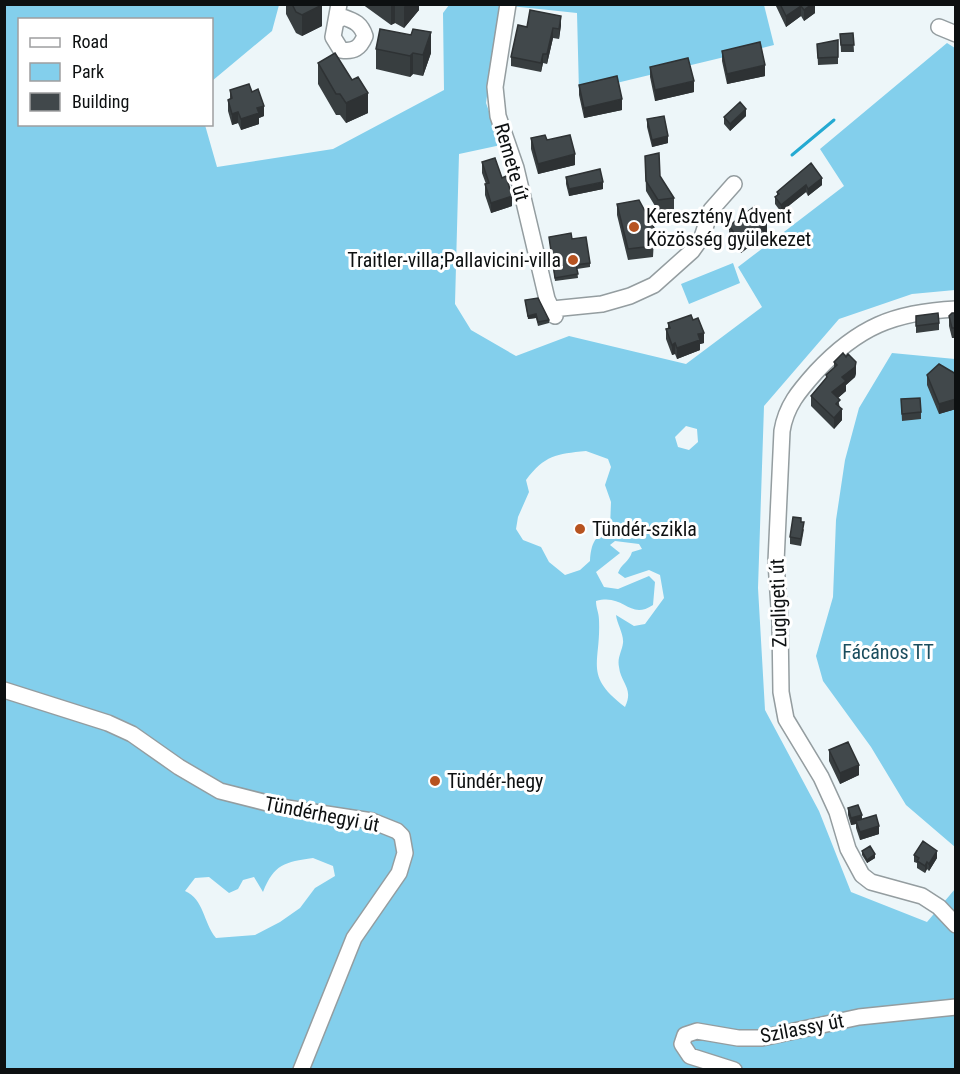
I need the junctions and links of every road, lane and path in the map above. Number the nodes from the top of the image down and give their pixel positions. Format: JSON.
{"nodes":[{"id":1,"x":339,"y":4,"type":"edge"},
{"id":2,"x":508,"y":4,"type":"edge"},
{"id":3,"x":336,"y":22,"type":"dead end"},
{"id":4,"x":939,"y":27,"type":"dead end"},
{"id":5,"x":956,"y":34,"type":"edge"},
{"id":6,"x":734,"y":184,"type":"dead end"},
{"id":7,"x":956,"y":309,"type":"edge"},
{"id":8,"x":4,"y":690,"type":"edge"},
{"id":9,"x":956,"y":925,"type":"edge"},
{"id":10,"x":956,"y":1007,"type":"edge"},
{"id":11,"x":301,"y":1070,"type":"edge"},
{"id":12,"x":734,"y":1070,"type":"edge"}],
"edges":[{"from":1,"to":3,"type":"street"},
{"from":2,"to":6,"type":"street","name":"Remete út"},
{"from":4,"to":5,"type":"street"},
{"from":7,"to":9,"type":"street","name":"Zugligeti út"},
{"from":8,"to":11,"type":"street","name":"Tündérhegyi út"},
{"from":10,"to":12,"type":"street","name":"Szilassy út"}]}
